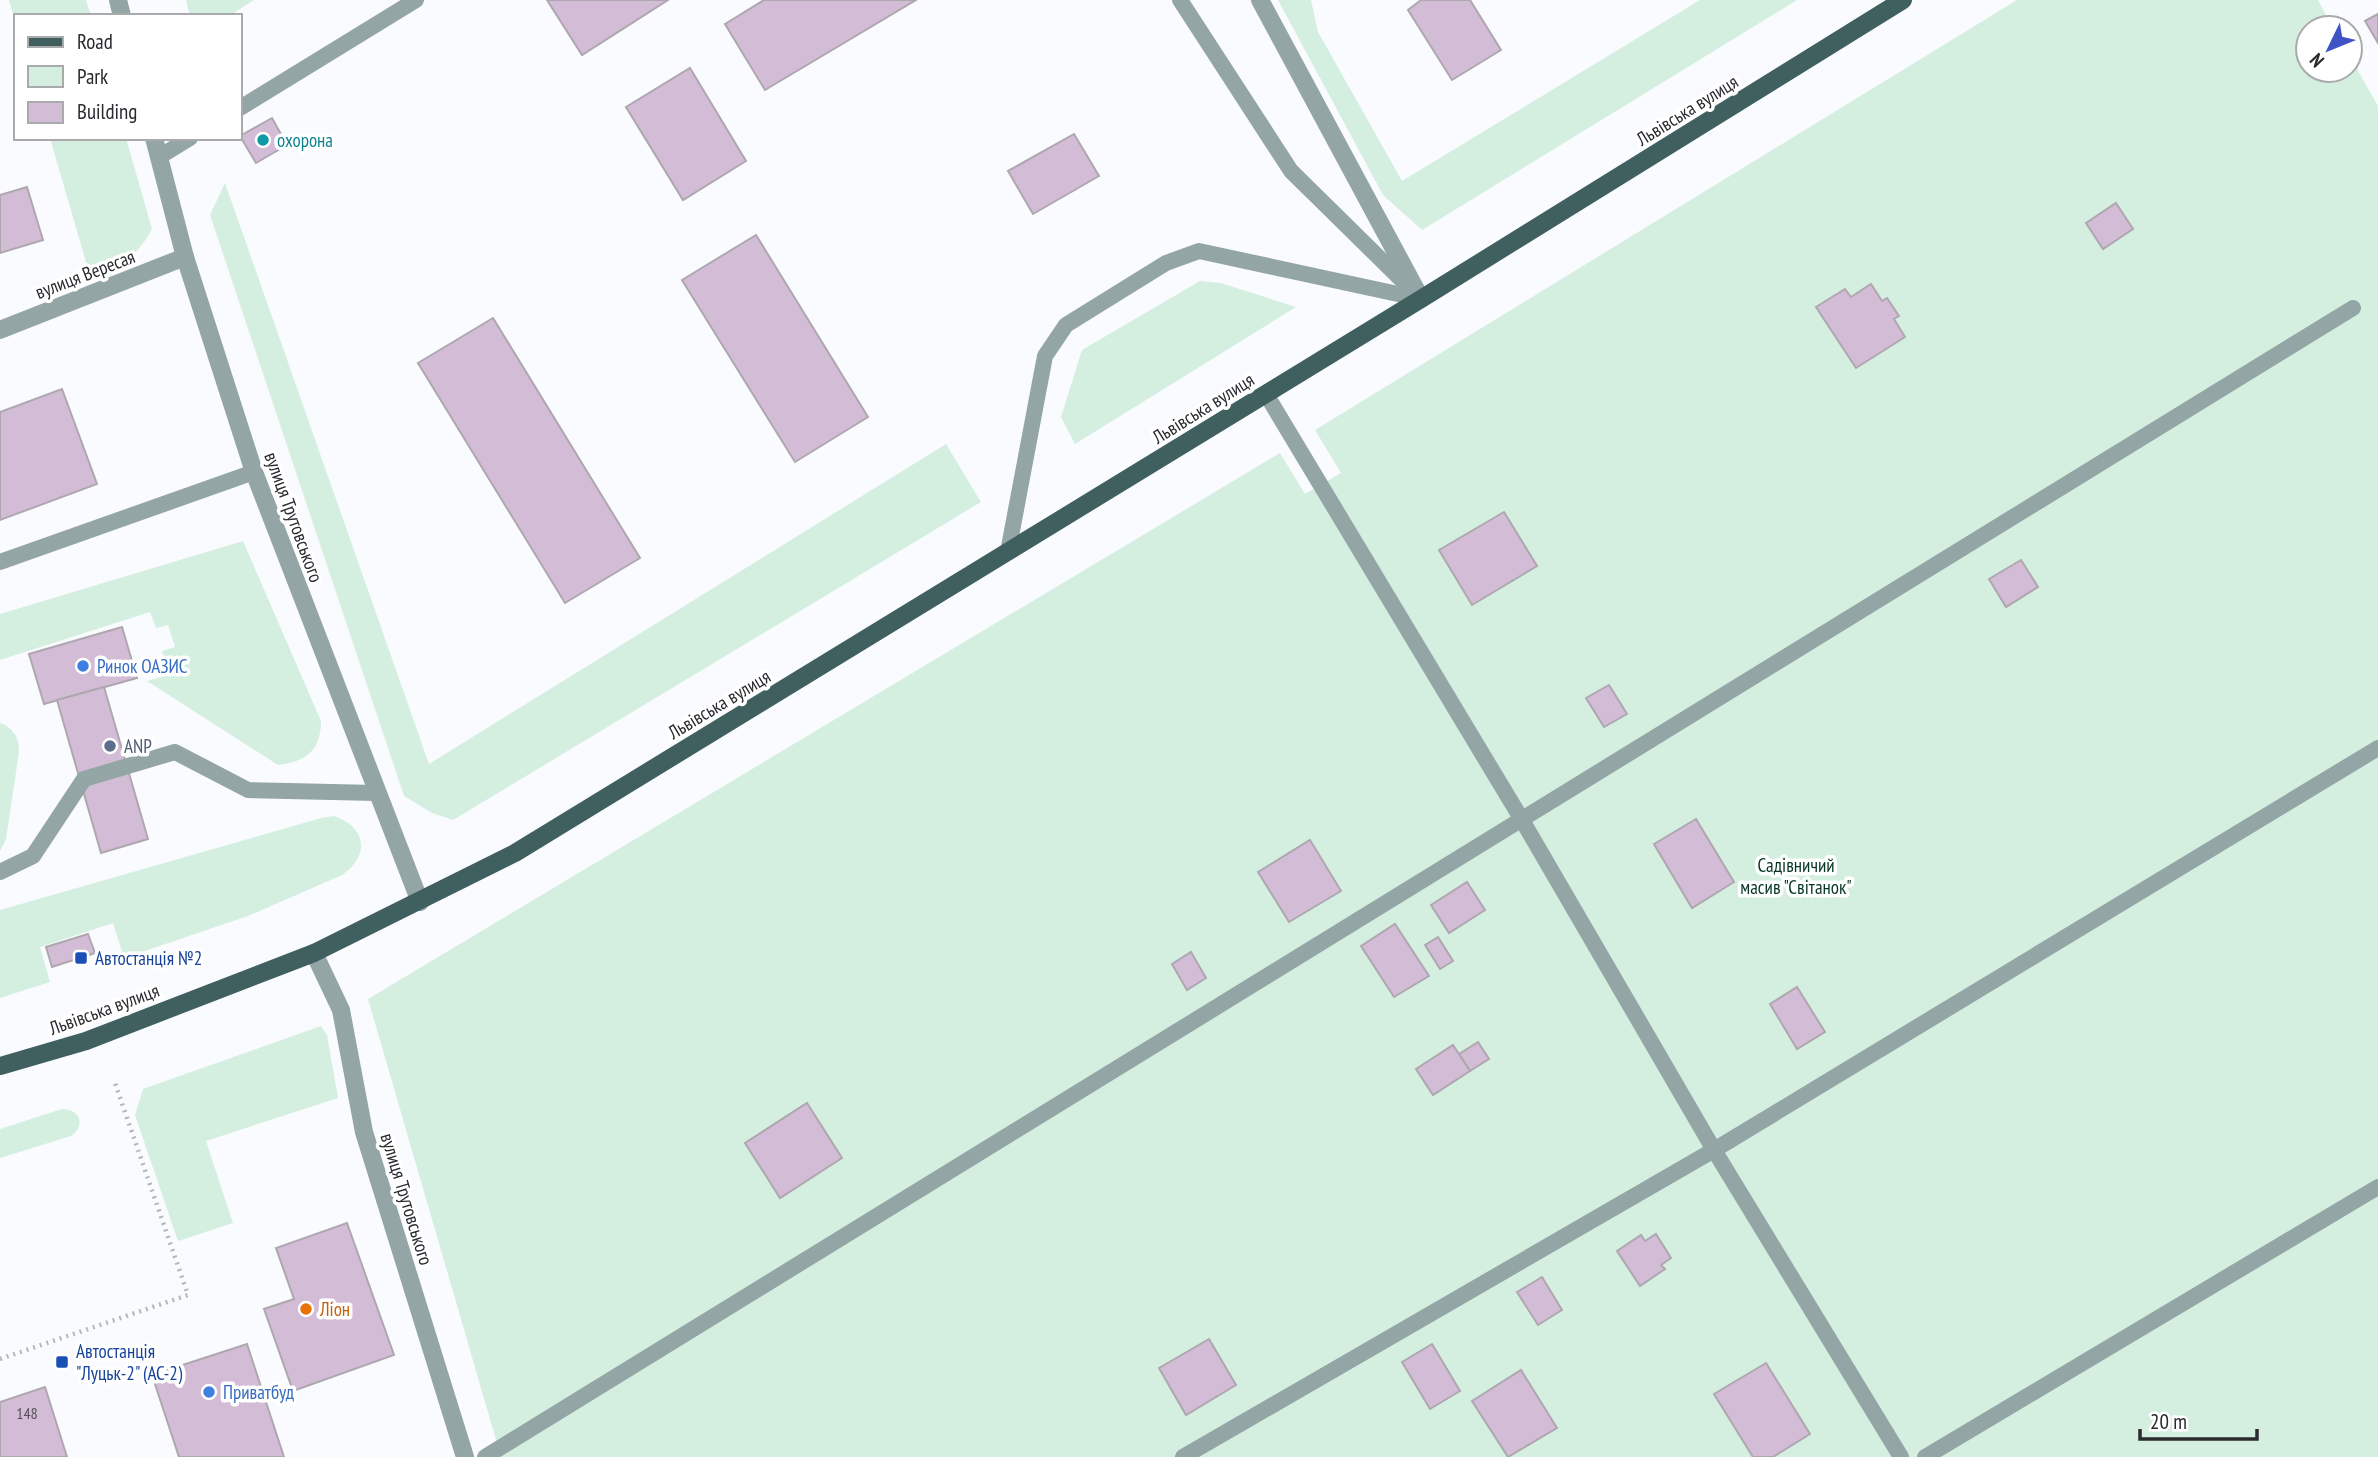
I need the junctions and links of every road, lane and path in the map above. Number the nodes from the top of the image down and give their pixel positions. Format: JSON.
{"nodes":[{"id":1,"x":416,"y":0,"type":"edge"},
{"id":2,"x":1180,"y":0,"type":"edge"},
{"id":3,"x":1260,"y":0,"type":"edge"},
{"id":4,"x":1903,"y":0,"type":"edge"},
{"id":5,"x":242,"y":107,"type":"edge"},
{"id":6,"x":154,"y":140,"type":"edge"},
{"id":7,"x":187,"y":140,"type":"edge"},
{"id":8,"x":159,"y":158,"type":"junction"},
{"id":9,"x":185,"y":257,"type":"junction"},
{"id":10,"x":1421,"y":299,"type":"junction"},
{"id":11,"x":2353,"y":309,"type":"dead end"},
{"id":12,"x":0,"y":330,"type":"edge"},
{"id":13,"x":1266,"y":394,"type":"junction"},
{"id":14,"x":254,"y":472,"type":"junction"},
{"id":15,"x":1009,"y":552,"type":"junction"},
{"id":16,"x":0,"y":562,"type":"edge"},
{"id":17,"x":2378,"y":748,"type":"edge"},
{"id":18,"x":376,"y":793,"type":"junction"},
{"id":19,"x":1522,"y":820,"type":"junction"},
{"id":20,"x":0,"y":872,"type":"edge"},
{"id":21,"x":420,"y":902,"type":"junction"},
{"id":22,"x":314,"y":953,"type":"junction"},
{"id":23,"x":0,"y":1066,"type":"edge"},
{"id":24,"x":115,"y":1083,"type":"dead end"},
{"id":25,"x":1714,"y":1150,"type":"junction"},
{"id":26,"x":2378,"y":1187,"type":"edge"},
{"id":27,"x":0,"y":1359,"type":"edge"},
{"id":28,"x":465,"y":1457,"type":"edge"},
{"id":29,"x":485,"y":1457,"type":"edge"},
{"id":30,"x":1183,"y":1457,"type":"edge"},
{"id":31,"x":1901,"y":1457,"type":"edge"},
{"id":32,"x":1926,"y":1457,"type":"edge"}],
"edges":[{"from":1,"to":5,"type":"lane"},
{"from":2,"to":10,"type":"lane"},
{"from":3,"to":10,"type":"street"},
{"from":4,"to":10,"type":"main road","name":"Львівська вулиця"},
{"from":6,"to":8,"type":"street","name":"вулиця Трутовського"},
{"from":7,"to":8,"type":"lane"},
{"from":8,"to":9,"type":"street","name":"вулиця Трутовського"},
{"from":9,"to":12,"type":"street","name":"вулиця Вересая"},
{"from":9,"to":14,"type":"street","name":"вулиця Трутовського"},
{"from":10,"to":13,"type":"main road","name":"Львівська вулиця"},
{"from":10,"to":15,"type":"lane"},
{"from":11,"to":19,"type":"lane"},
{"from":13,"to":15,"type":"main road","name":"Львівська вулиця"},
{"from":13,"to":19,"type":"lane"},
{"from":14,"to":16,"type":"lane"},
{"from":14,"to":18,"type":"street","name":"вулиця Трутовського"},
{"from":15,"to":21,"type":"main road","name":"Львівська вулиця"},
{"from":17,"to":25,"type":"lane"},
{"from":18,"to":20,"type":"lane"},
{"from":18,"to":21,"type":"street","name":"вулиця Трутовського"},
{"from":19,"to":25,"type":"lane"},
{"from":19,"to":29,"type":"lane"},
{"from":21,"to":22,"type":"main road","name":"Львівська вулиця"},
{"from":22,"to":23,"type":"main road","name":"Львівська вулиця"},
{"from":22,"to":28,"type":"street","name":"вулиця Трутовського"},
{"from":24,"to":27,"type":"path"},
{"from":25,"to":30,"type":"lane"},
{"from":25,"to":31,"type":"lane"},
{"from":26,"to":32,"type":"lane"}]}
